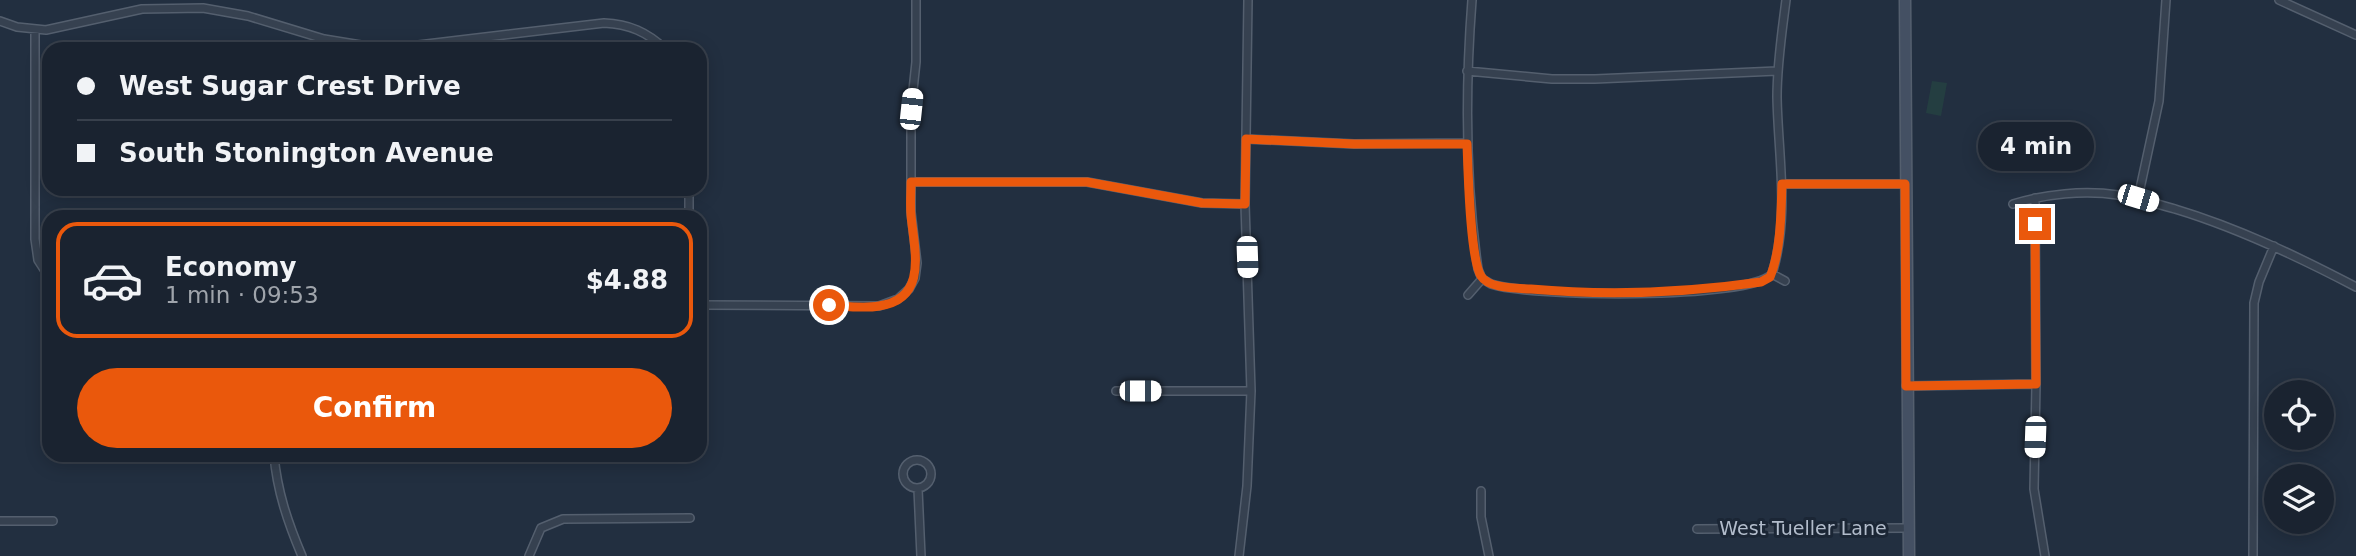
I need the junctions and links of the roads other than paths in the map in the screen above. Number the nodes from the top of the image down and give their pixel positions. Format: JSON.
{"nodes":[{"id":1,"x":916,"y":0,"type":"edge"},
{"id":2,"x":1248,"y":0,"type":"edge"},
{"id":3,"x":1472,"y":0,"type":"edge"},
{"id":4,"x":1786,"y":0,"type":"edge"},
{"id":5,"x":1905,"y":0,"type":"edge"},
{"id":6,"x":2166,"y":0,"type":"edge"},
{"id":7,"x":2279,"y":0,"type":"edge"},
{"id":8,"x":0,"y":21,"type":"edge"},
{"id":9,"x":35,"y":30,"type":"junction"},
{"id":10,"x":2356,"y":35,"type":"edge"},
{"id":11,"x":343,"y":42,"type":"edge"},
{"id":12,"x":444,"y":42,"type":"edge"},
{"id":13,"x":658,"y":42,"type":"edge"},
{"id":14,"x":1467,"y":71,"type":"junction"},
{"id":15,"x":1777,"y":71,"type":"junction"},
{"id":16,"x":1246,"y":139,"type":"junction"},
{"id":17,"x":1467,"y":144,"type":"junction"},
{"id":18,"x":911,"y":182,"type":"junction"},
{"id":19,"x":1782,"y":184,"type":"junction"},
{"id":20,"x":1905,"y":184,"type":"junction"},
{"id":21,"x":2035,"y":198,"type":"junction"},
{"id":22,"x":2138,"y":198,"type":"junction"},
{"id":23,"x":1245,"y":204,"type":"junction"},
{"id":24,"x":2013,"y":204,"type":"dead end"},
{"id":25,"x":2274,"y":246,"type":"junction"},
{"id":26,"x":42,"y":264,"type":"edge"},
{"id":27,"x":1772,"y":274,"type":"junction"},
{"id":28,"x":1482,"y":279,"type":"junction"},
{"id":29,"x":1785,"y":281,"type":"dead end"},
{"id":30,"x":2356,"y":287,"type":"edge"},
{"id":31,"x":1468,"y":296,"type":"dead end"},
{"id":32,"x":707,"y":305,"type":"edge"},
{"id":33,"x":2036,"y":384,"type":"junction"},
{"id":34,"x":1906,"y":386,"type":"junction"},
{"id":35,"x":1115,"y":391,"type":"dead end"},
{"id":36,"x":1251,"y":391,"type":"junction"},
{"id":37,"x":275,"y":462,"type":"edge"},
{"id":38,"x":918,"y":489,"type":"junction"},
{"id":39,"x":1480,"y":491,"type":"dead end"},
{"id":40,"x":690,"y":518,"type":"dead end"},
{"id":41,"x":0,"y":521,"type":"edge"},
{"id":42,"x":53,"y":521,"type":"dead end"},
{"id":43,"x":1909,"y":528,"type":"junction"},
{"id":44,"x":1697,"y":529,"type":"dead end"},
{"id":45,"x":302,"y":556,"type":"edge"},
{"id":46,"x":529,"y":556,"type":"edge"},
{"id":47,"x":920,"y":556,"type":"edge"},
{"id":48,"x":1239,"y":556,"type":"edge"},
{"id":49,"x":1489,"y":556,"type":"edge"},
{"id":50,"x":1909,"y":556,"type":"edge"},
{"id":51,"x":2045,"y":556,"type":"edge"},
{"id":52,"x":2253,"y":556,"type":"edge"}],
"edges":[{"from":1,"to":18,"type":"street"},
{"from":2,"to":16,"type":"street"},
{"from":3,"to":14,"type":"street"},
{"from":4,"to":15,"type":"street"},
{"from":5,"to":20,"type":"street"},
{"from":6,"to":22,"type":"street"},
{"from":7,"to":10,"type":"street"},
{"from":8,"to":9,"type":"street"},
{"from":9,"to":11,"type":"street"},
{"from":9,"to":26,"type":"street"},
{"from":12,"to":13,"type":"street"},
{"from":14,"to":15,"type":"street"},
{"from":14,"to":17,"type":"street"},
{"from":15,"to":19,"type":"street"},
{"from":16,"to":17,"type":"street"},
{"from":16,"to":23,"type":"street"},
{"from":17,"to":28,"type":"street"},
{"from":18,"to":23,"type":"street"},
{"from":18,"to":32,"type":"street"},
{"from":19,"to":20,"type":"street"},
{"from":19,"to":27,"type":"street"},
{"from":20,"to":34,"type":"street"},
{"from":21,"to":22,"type":"street"},
{"from":21,"to":24,"type":"street"},
{"from":21,"to":33,"type":"street"},
{"from":22,"to":25,"type":"street"},
{"from":23,"to":36,"type":"street"},
{"from":25,"to":30,"type":"street"},
{"from":25,"to":52,"type":"street"},
{"from":27,"to":28,"type":"street"},
{"from":27,"to":29,"type":"street"},
{"from":28,"to":31,"type":"street"},
{"from":33,"to":34,"type":"street"},
{"from":33,"to":51,"type":"street"},
{"from":34,"to":43,"type":"street"},
{"from":35,"to":36,"type":"street"},
{"from":36,"to":48,"type":"street"},
{"from":37,"to":45,"type":"street"},
{"from":38,"to":38,"type":"street"},
{"from":38,"to":47,"type":"street"},
{"from":39,"to":49,"type":"street"},
{"from":40,"to":46,"type":"street"},
{"from":41,"to":42,"type":"street"},
{"from":43,"to":44,"type":"street","name":"West Tueller Lane"},
{"from":43,"to":50,"type":"street"}]}
